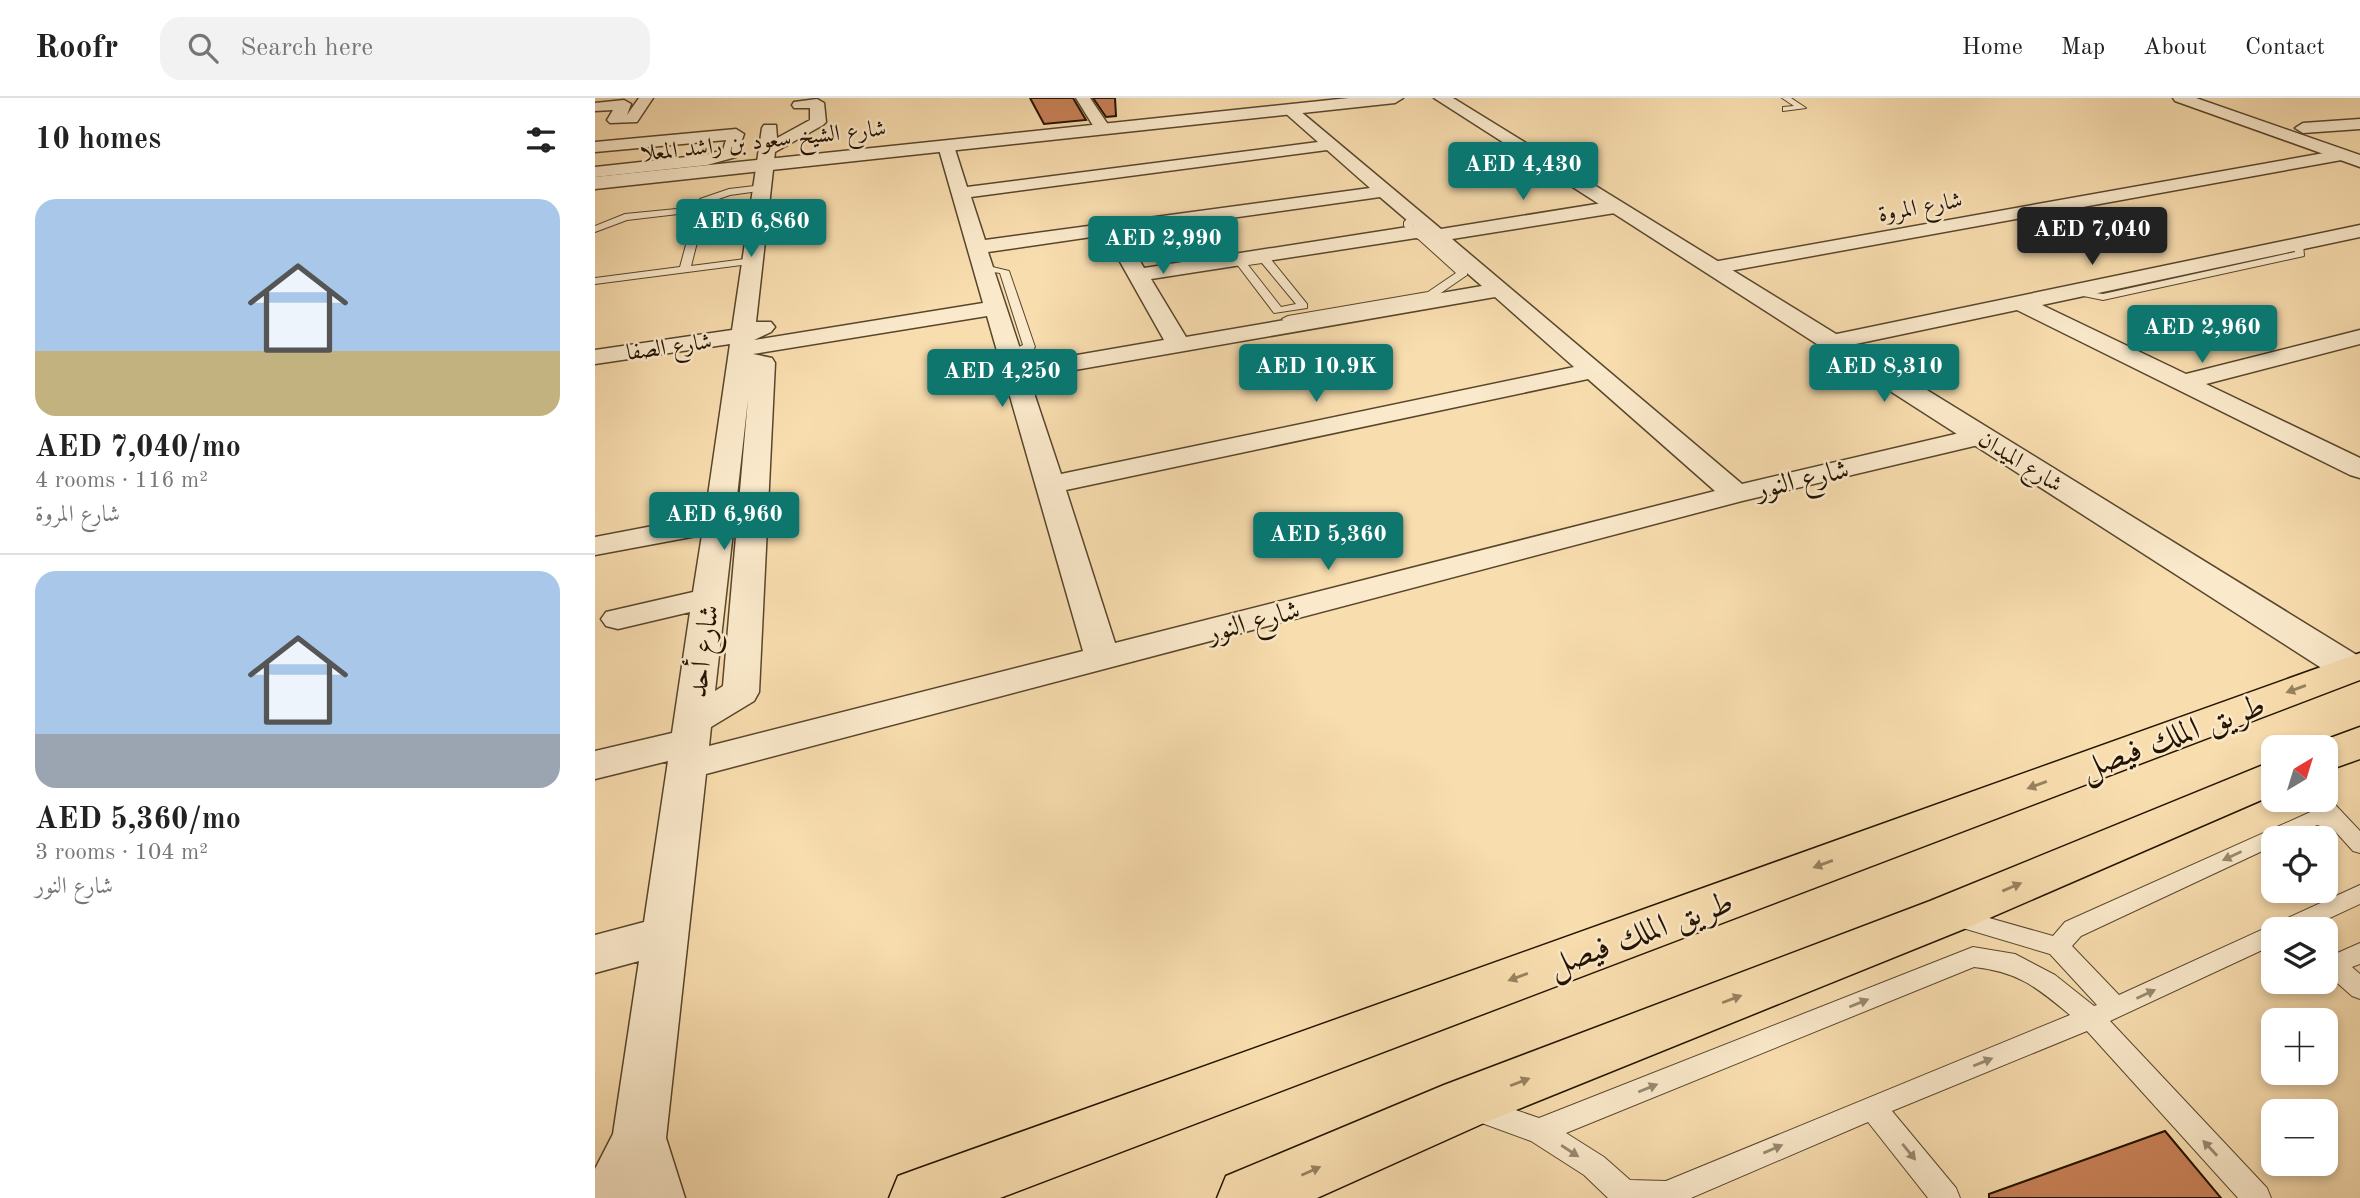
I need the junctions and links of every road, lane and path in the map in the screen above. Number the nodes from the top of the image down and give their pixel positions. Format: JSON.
{"nodes":[{"id":1,"x":611,"y":98,"type":"edge"},
{"id":2,"x":646,"y":98,"type":"edge"},
{"id":3,"x":1083,"y":98,"type":"edge"},
{"id":4,"x":1395,"y":98,"type":"edge"},
{"id":5,"x":1404,"y":98,"type":"edge"},
{"id":6,"x":1414,"y":98,"type":"edge"},
{"id":7,"x":1424,"y":98,"type":"edge"},
{"id":8,"x":1786,"y":98,"type":"edge"},
{"id":9,"x":2181,"y":98,"type":"edge"},
{"id":10,"x":2215,"y":98,"type":"edge"},
{"id":11,"x":595,"y":100,"type":"edge"},
{"id":12,"x":1448,"y":101,"type":"edge"},
{"id":13,"x":799,"y":105,"type":"dead end"},
{"id":14,"x":595,"y":107,"type":"edge"},
{"id":15,"x":1786,"y":109,"type":"dead end"},
{"id":16,"x":1289,"y":110,"type":"junction"},
{"id":17,"x":2360,"y":124,"type":"edge"},
{"id":18,"x":1102,"y":127,"type":"junction"},
{"id":19,"x":770,"y":128,"type":"dead end"},
{"id":20,"x":2303,"y":128,"type":"junction"},
{"id":21,"x":1331,"y":145,"type":"junction"},
{"id":22,"x":946,"y":146,"type":"junction"},
{"id":23,"x":595,"y":147,"type":"edge"},
{"id":24,"x":2360,"y":148,"type":"edge"},
{"id":25,"x":2341,"y":155,"type":"junction"},
{"id":26,"x":833,"y":158,"type":"junction"},
{"id":27,"x":2360,"y":161,"type":"edge"},
{"id":28,"x":765,"y":170,"type":"junction"},
{"id":29,"x":595,"y":172,"type":"edge"},
{"id":30,"x":595,"y":183,"type":"edge"},
{"id":31,"x":1384,"y":191,"type":"junction"},
{"id":32,"x":961,"y":193,"type":"junction"},
{"id":33,"x":1615,"y":207,"type":"junction"},
{"id":34,"x":701,"y":209,"type":"junction"},
{"id":35,"x":1111,"y":228,"type":"junction"},
{"id":36,"x":1421,"y":228,"type":"junction"},
{"id":37,"x":595,"y":229,"type":"edge"},
{"id":38,"x":2360,"y":230,"type":"edge"},
{"id":39,"x":2335,"y":236,"type":"junction"},
{"id":40,"x":2360,"y":245,"type":"edge"},
{"id":41,"x":981,"y":258,"type":"junction"},
{"id":42,"x":753,"y":261,"type":"junction"},
{"id":43,"x":1713,"y":268,"type":"junction"},
{"id":44,"x":685,"y":269,"type":"junction"},
{"id":45,"x":1137,"y":275,"type":"junction"},
{"id":46,"x":595,"y":281,"type":"edge"},
{"id":47,"x":1500,"y":290,"type":"junction"},
{"id":48,"x":2023,"y":304,"type":"junction"},
{"id":49,"x":996,"y":308,"type":"junction"},
{"id":50,"x":1288,"y":318,"type":"junction"},
{"id":51,"x":752,"y":331,"type":"junction"},
{"id":52,"x":2360,"y":337,"type":"edge"},
{"id":53,"x":1832,"y":342,"type":"junction"},
{"id":54,"x":1179,"y":345,"type":"junction"},
{"id":55,"x":595,"y":357,"type":"edge"},
{"id":56,"x":1013,"y":364,"type":"junction"},
{"id":57,"x":1593,"y":371,"type":"junction"},
{"id":58,"x":2184,"y":383,"type":"junction"},
{"id":59,"x":1981,"y":436,"type":"junction"},
{"id":60,"x":2360,"y":469,"type":"edge"},
{"id":61,"x":1049,"y":485,"type":"junction"},
{"id":62,"x":1736,"y":494,"type":"junction"},
{"id":63,"x":720,"y":522,"type":"junction"},
{"id":64,"x":595,"y":546,"type":"edge"},
{"id":65,"x":709,"y":598,"type":"junction"},
{"id":66,"x":618,"y":619,"type":"dead end"},
{"id":67,"x":1103,"y":659,"type":"junction"},
{"id":68,"x":2356,"y":667,"type":"edge"},
{"id":69,"x":691,"y":742,"type":"junction"},
{"id":70,"x":2360,"y":742,"type":"edge"},
{"id":71,"x":2338,"y":751,"type":"edge"},
{"id":72,"x":595,"y":765,"type":"edge"},
{"id":73,"x":2261,"y":782,"type":"edge"},
{"id":74,"x":2328,"y":812,"type":"edge"},
{"id":75,"x":2339,"y":824,"type":"junction"},
{"id":76,"x":2360,"y":845,"type":"edge"},
{"id":77,"x":2360,"y":894,"type":"edge"},
{"id":78,"x":1947,"y":915,"type":"junction"},
{"id":79,"x":2311,"y":917,"type":"edge"},
{"id":80,"x":666,"y":935,"type":"junction"},
{"id":81,"x":2261,"y":941,"type":"edge"},
{"id":82,"x":2058,"y":947,"type":"junction"},
{"id":83,"x":2360,"y":953,"type":"edge"},
{"id":84,"x":595,"y":954,"type":"edge"},
{"id":85,"x":2360,"y":989,"type":"edge"},
{"id":86,"x":2116,"y":1008,"type":"junction"},
{"id":87,"x":2091,"y":1018,"type":"junction"},
{"id":88,"x":1464,"y":1104,"type":"junction"},
{"id":89,"x":1872,"y":1107,"type":"junction"},
{"id":90,"x":1539,"y":1131,"type":"junction"},
{"id":91,"x":639,"y":1138,"type":"junction"},
{"id":92,"x":610,"y":1198,"type":"edge"},
{"id":93,"x":657,"y":1198,"type":"edge"},
{"id":94,"x":920,"y":1198,"type":"edge"},
{"id":95,"x":1248,"y":1198,"type":"edge"},
{"id":96,"x":1946,"y":1198,"type":"edge"},
{"id":97,"x":2257,"y":1198,"type":"edge"}],
"edges":[{"from":1,"to":11,"type":"street"},
{"from":2,"to":14,"type":"street"},
{"from":3,"to":18,"type":"street"},
{"from":4,"to":16,"type":"street","name":"شارع الشيخ سعود بن راشد المعلا"},
{"from":5,"to":6,"type":"street"},
{"from":7,"to":12,"type":"street"},
{"from":8,"to":15,"type":"lane"},
{"from":9,"to":25,"type":"street"},
{"from":10,"to":20,"type":"street"},
{"from":12,"to":33,"type":"street","name":"شارع الميدان"},
{"from":13,"to":28,"type":"street"},
{"from":16,"to":18,"type":"street","name":"شارع الشيخ سعود بن راشد المعلا"},
{"from":16,"to":21,"type":"street"},
{"from":17,"to":20,"type":"street"},
{"from":18,"to":22,"type":"street","name":"شارع الشيخ سعود بن راشد المعلا"},
{"from":18,"to":26,"type":"lane"},
{"from":19,"to":28,"type":"street","name":"شارع أحد"},
{"from":20,"to":24,"type":"street"},
{"from":21,"to":31,"type":"street"},
{"from":21,"to":32,"type":"street"},
{"from":22,"to":26,"type":"street","name":"شارع الشيخ سعود بن راشد المعلا"},
{"from":22,"to":32,"type":"street"},
{"from":23,"to":29,"type":"street"},
{"from":25,"to":27,"type":"street"},
{"from":25,"to":43,"type":"street","name":"شارع المروة"},
{"from":26,"to":28,"type":"street","name":"شارع الشيخ سعود بن راشد المعلا"},
{"from":28,"to":30,"type":"street","name":"شارع الشيخ سعود بن راشد المعلا"},
{"from":28,"to":34,"type":"lane"},
{"from":28,"to":42,"type":"street","name":"شارع أحد"},
{"from":28,"to":51,"type":"street"},
{"from":31,"to":35,"type":"street"},
{"from":31,"to":36,"type":"street"},
{"from":32,"to":41,"type":"street"},
{"from":33,"to":36,"type":"street"},
{"from":33,"to":43,"type":"street","name":"شارع الميدان"},
{"from":34,"to":37,"type":"lane"},
{"from":34,"to":44,"type":"lane"},
{"from":35,"to":41,"type":"street"},
{"from":35,"to":45,"type":"street"},
{"from":36,"to":45,"type":"street"},
{"from":36,"to":47,"type":"street"},
{"from":36,"to":50,"type":"lane"},
{"from":38,"to":39,"type":"street"},
{"from":39,"to":40,"type":"street"},
{"from":39,"to":48,"type":"street"},
{"from":41,"to":49,"type":"street"},
{"from":41,"to":56,"type":"lane"},
{"from":42,"to":44,"type":"lane"},
{"from":42,"to":51,"type":"street","name":"شارع أحد"},
{"from":43,"to":53,"type":"street","name":"شارع الميدان"},
{"from":44,"to":46,"type":"lane"},
{"from":45,"to":54,"type":"street"},
{"from":47,"to":50,"type":"street"},
{"from":47,"to":57,"type":"street"},
{"from":48,"to":53,"type":"street"},
{"from":48,"to":58,"type":"street"},
{"from":49,"to":51,"type":"street","name":"شارع الصفا"},
{"from":49,"to":56,"type":"street"},
{"from":50,"to":50,"type":"lane"},
{"from":50,"to":54,"type":"street"},
{"from":51,"to":55,"type":"street","name":"شارع الصفا"},
{"from":51,"to":63,"type":"street","name":"شارع أحد"},
{"from":51,"to":69,"type":"street"},
{"from":52,"to":58,"type":"street"},
{"from":53,"to":59,"type":"street","name":"شارع الميدان"},
{"from":54,"to":56,"type":"street"},
{"from":56,"to":61,"type":"street"},
{"from":57,"to":61,"type":"street"},
{"from":57,"to":62,"type":"street"},
{"from":58,"to":60,"type":"street"},
{"from":59,"to":62,"type":"street","name":"شارع النور"},
{"from":59,"to":68,"type":"street","name":"شارع الميدان"},
{"from":61,"to":67,"type":"street"},
{"from":62,"to":67,"type":"street","name":"شارع النور"},
{"from":63,"to":64,"type":"street"},
{"from":63,"to":65,"type":"street","name":"شارع أحد"},
{"from":65,"to":66,"type":"street"},
{"from":65,"to":69,"type":"street","name":"شارع أحد"},
{"from":67,"to":69,"type":"street","name":"شارع النور"},
{"from":68,"to":94,"type":"main road","name":"طريق الملك فيصل","one_way":true},
{"from":69,"to":72,"type":"street","name":"شارع النور"},
{"from":69,"to":80,"type":"street","name":"شارع أحد"},
{"from":70,"to":71,"type":"main road"},
{"from":78,"to":73,"type":"main road","one_way":true},
{"from":74,"to":75,"type":"lane"},
{"from":75,"to":76,"type":"lane"},
{"from":75,"to":82,"type":"lane","one_way":true},
{"from":77,"to":79,"type":"lane"},
{"from":78,"to":82,"type":"lane"},
{"from":88,"to":78,"type":"main road","one_way":true},
{"from":80,"to":84,"type":"street"},
{"from":80,"to":91,"type":"street","name":"شارع أحد"},
{"from":86,"to":81,"type":"lane","one_way":true},
{"from":82,"to":86,"type":"lane"},
{"from":83,"to":85,"type":"lane"},
{"from":86,"to":87,"type":"lane"},
{"from":89,"to":87,"type":"lane","one_way":true},
{"from":90,"to":87,"type":"lane","one_way":true},
{"from":97,"to":87,"type":"lane","one_way":true},
{"from":88,"to":90,"type":"lane"},
{"from":95,"to":88,"type":"main road","one_way":true},
{"from":90,"to":89,"type":"lane","one_way":true},
{"from":89,"to":96,"type":"lane","one_way":true},
{"from":91,"to":92,"type":"street","name":"شارع أحد"},
{"from":91,"to":93,"type":"street","name":"شارع أحد"}]}
